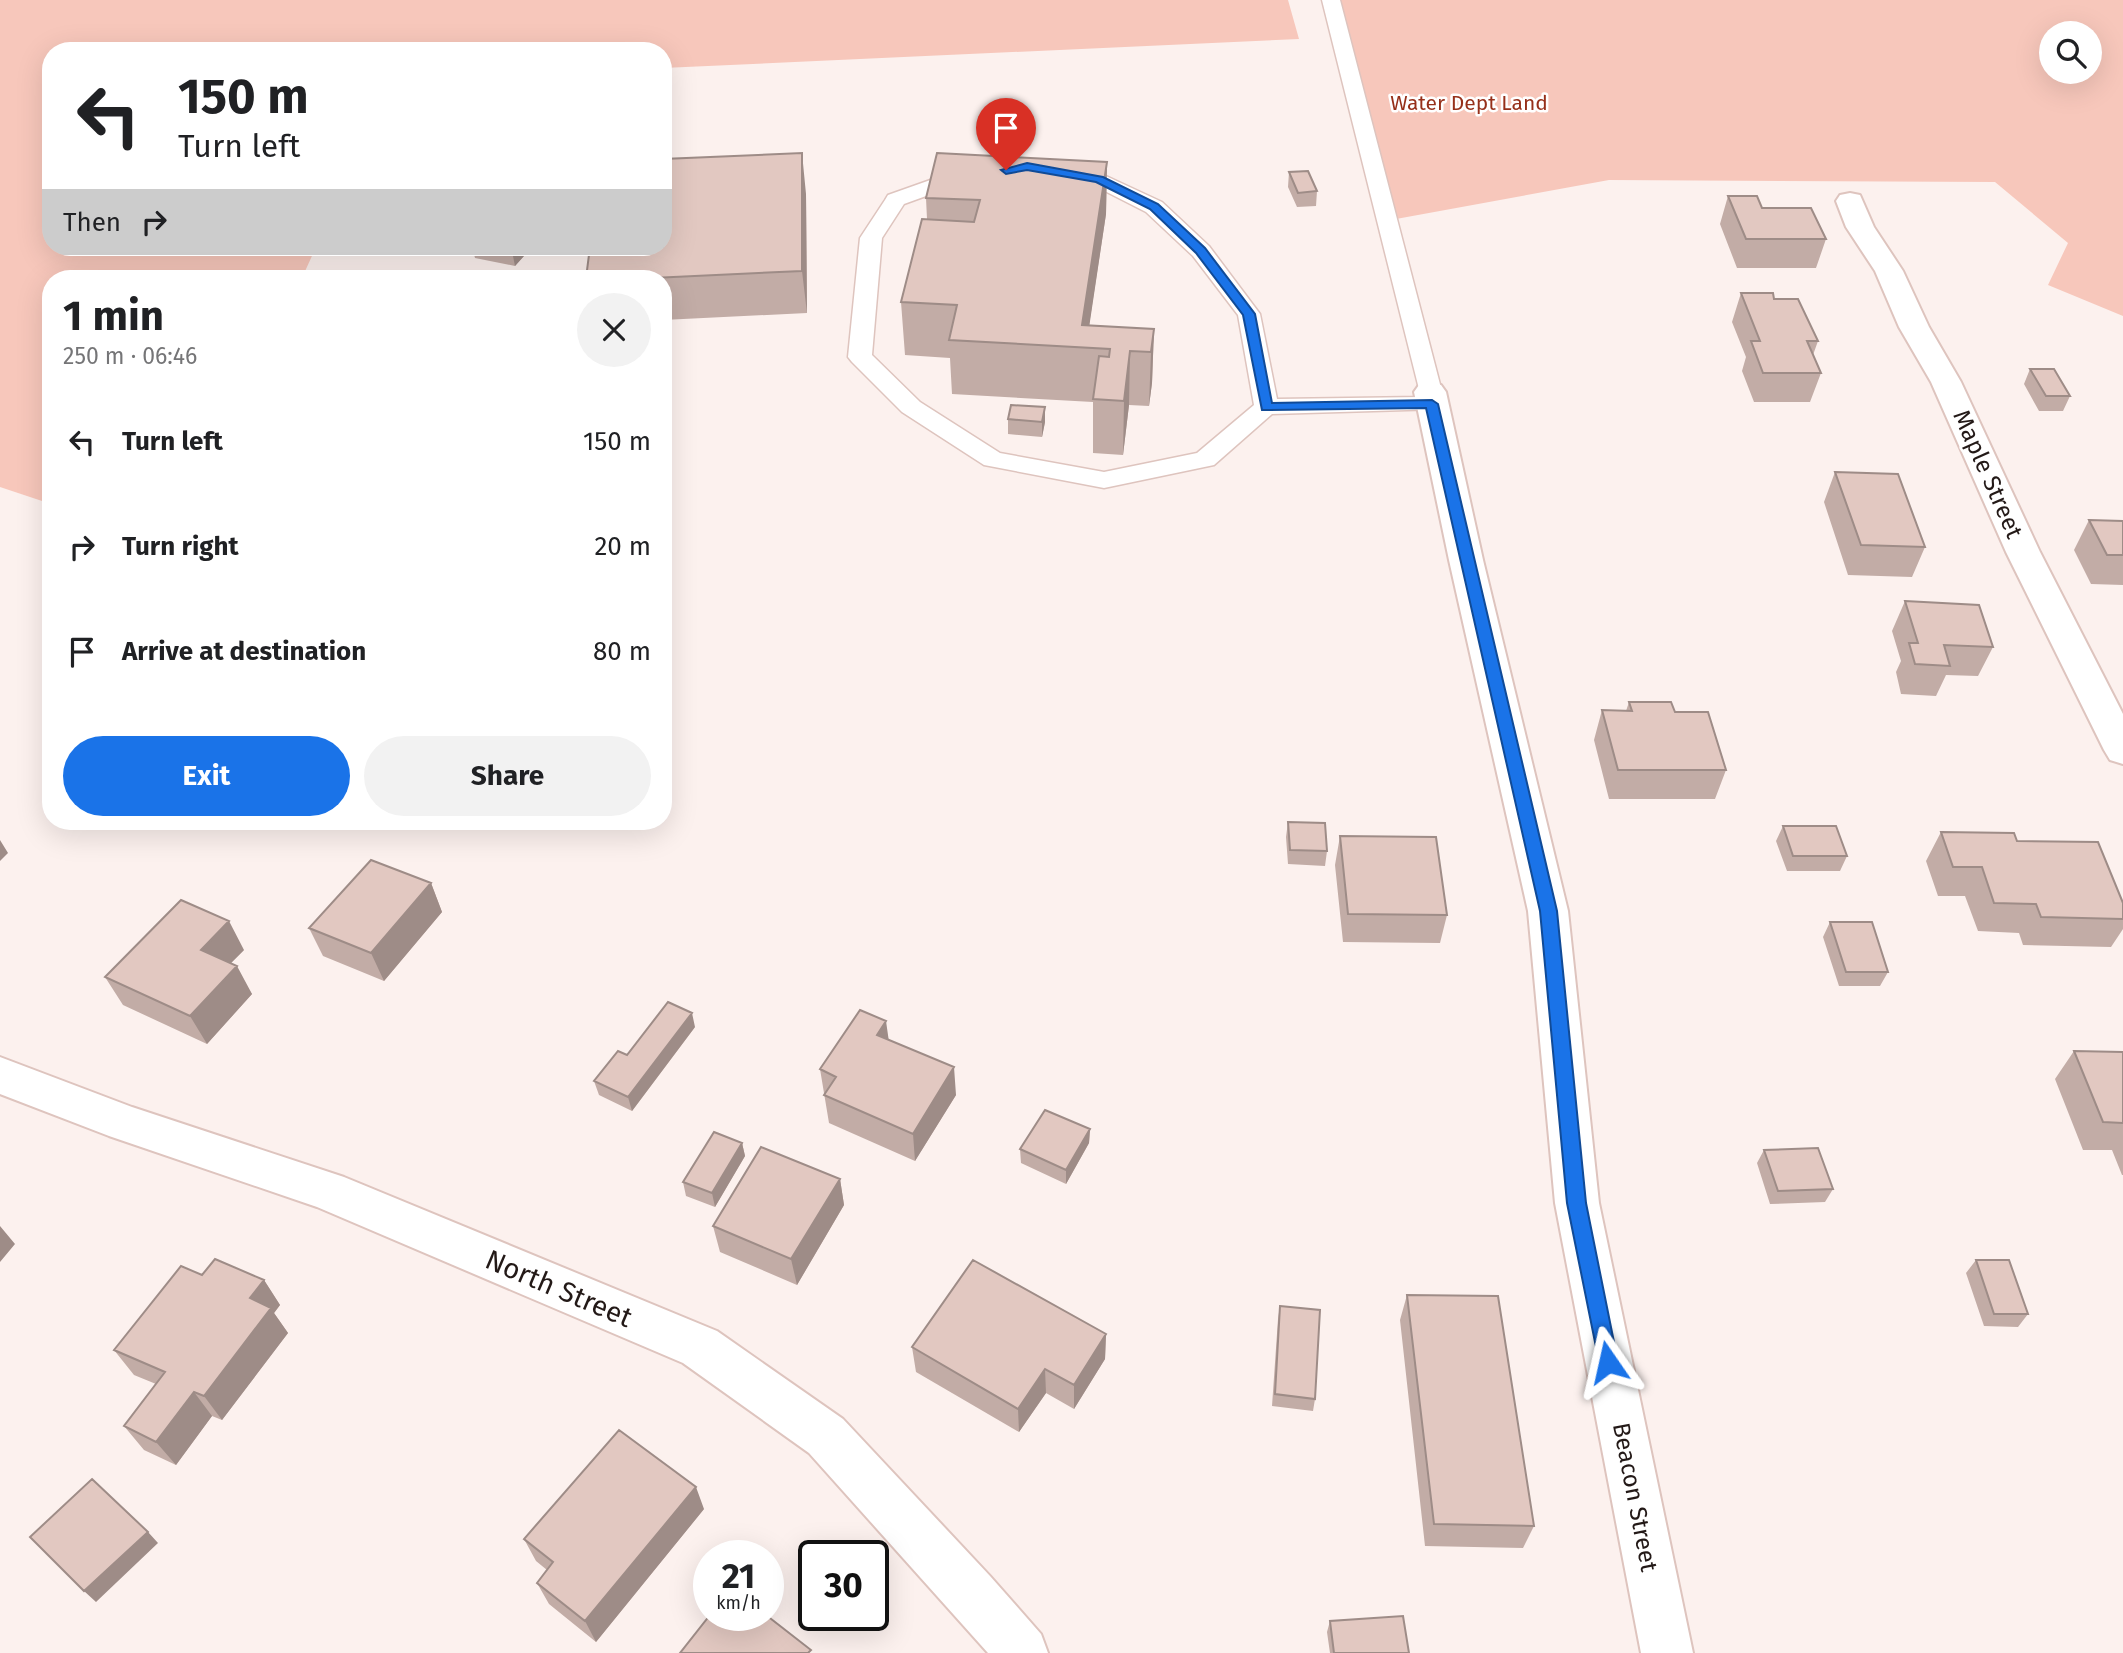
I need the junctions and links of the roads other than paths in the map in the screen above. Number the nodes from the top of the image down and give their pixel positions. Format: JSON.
{"nodes":[{"id":1,"x":1331,"y":0,"type":"edge"},
{"id":2,"x":1051,"y":171,"type":"edge"},
{"id":3,"x":991,"y":173,"type":"edge"},
{"id":4,"x":1850,"y":201,"type":"dead end"},
{"id":5,"x":1431,"y":398,"type":"junction"},
{"id":6,"x":1266,"y":407,"type":"junction"},
{"id":7,"x":2123,"y":750,"type":"edge"},
{"id":8,"x":0,"y":1075,"type":"edge"},
{"id":9,"x":1022,"y":1653,"type":"edge"},
{"id":10,"x":1667,"y":1653,"type":"edge"}],
"edges":[{"from":1,"to":5,"type":"lane"},
{"from":2,"to":6,"type":"lane"},
{"from":3,"to":6,"type":"lane"},
{"from":4,"to":7,"type":"street","name":"Maple Street"},
{"from":5,"to":6,"type":"lane"},
{"from":5,"to":10,"type":"street","name":"Beacon Street"},
{"from":8,"to":9,"type":"street","name":"North Street"}]}
